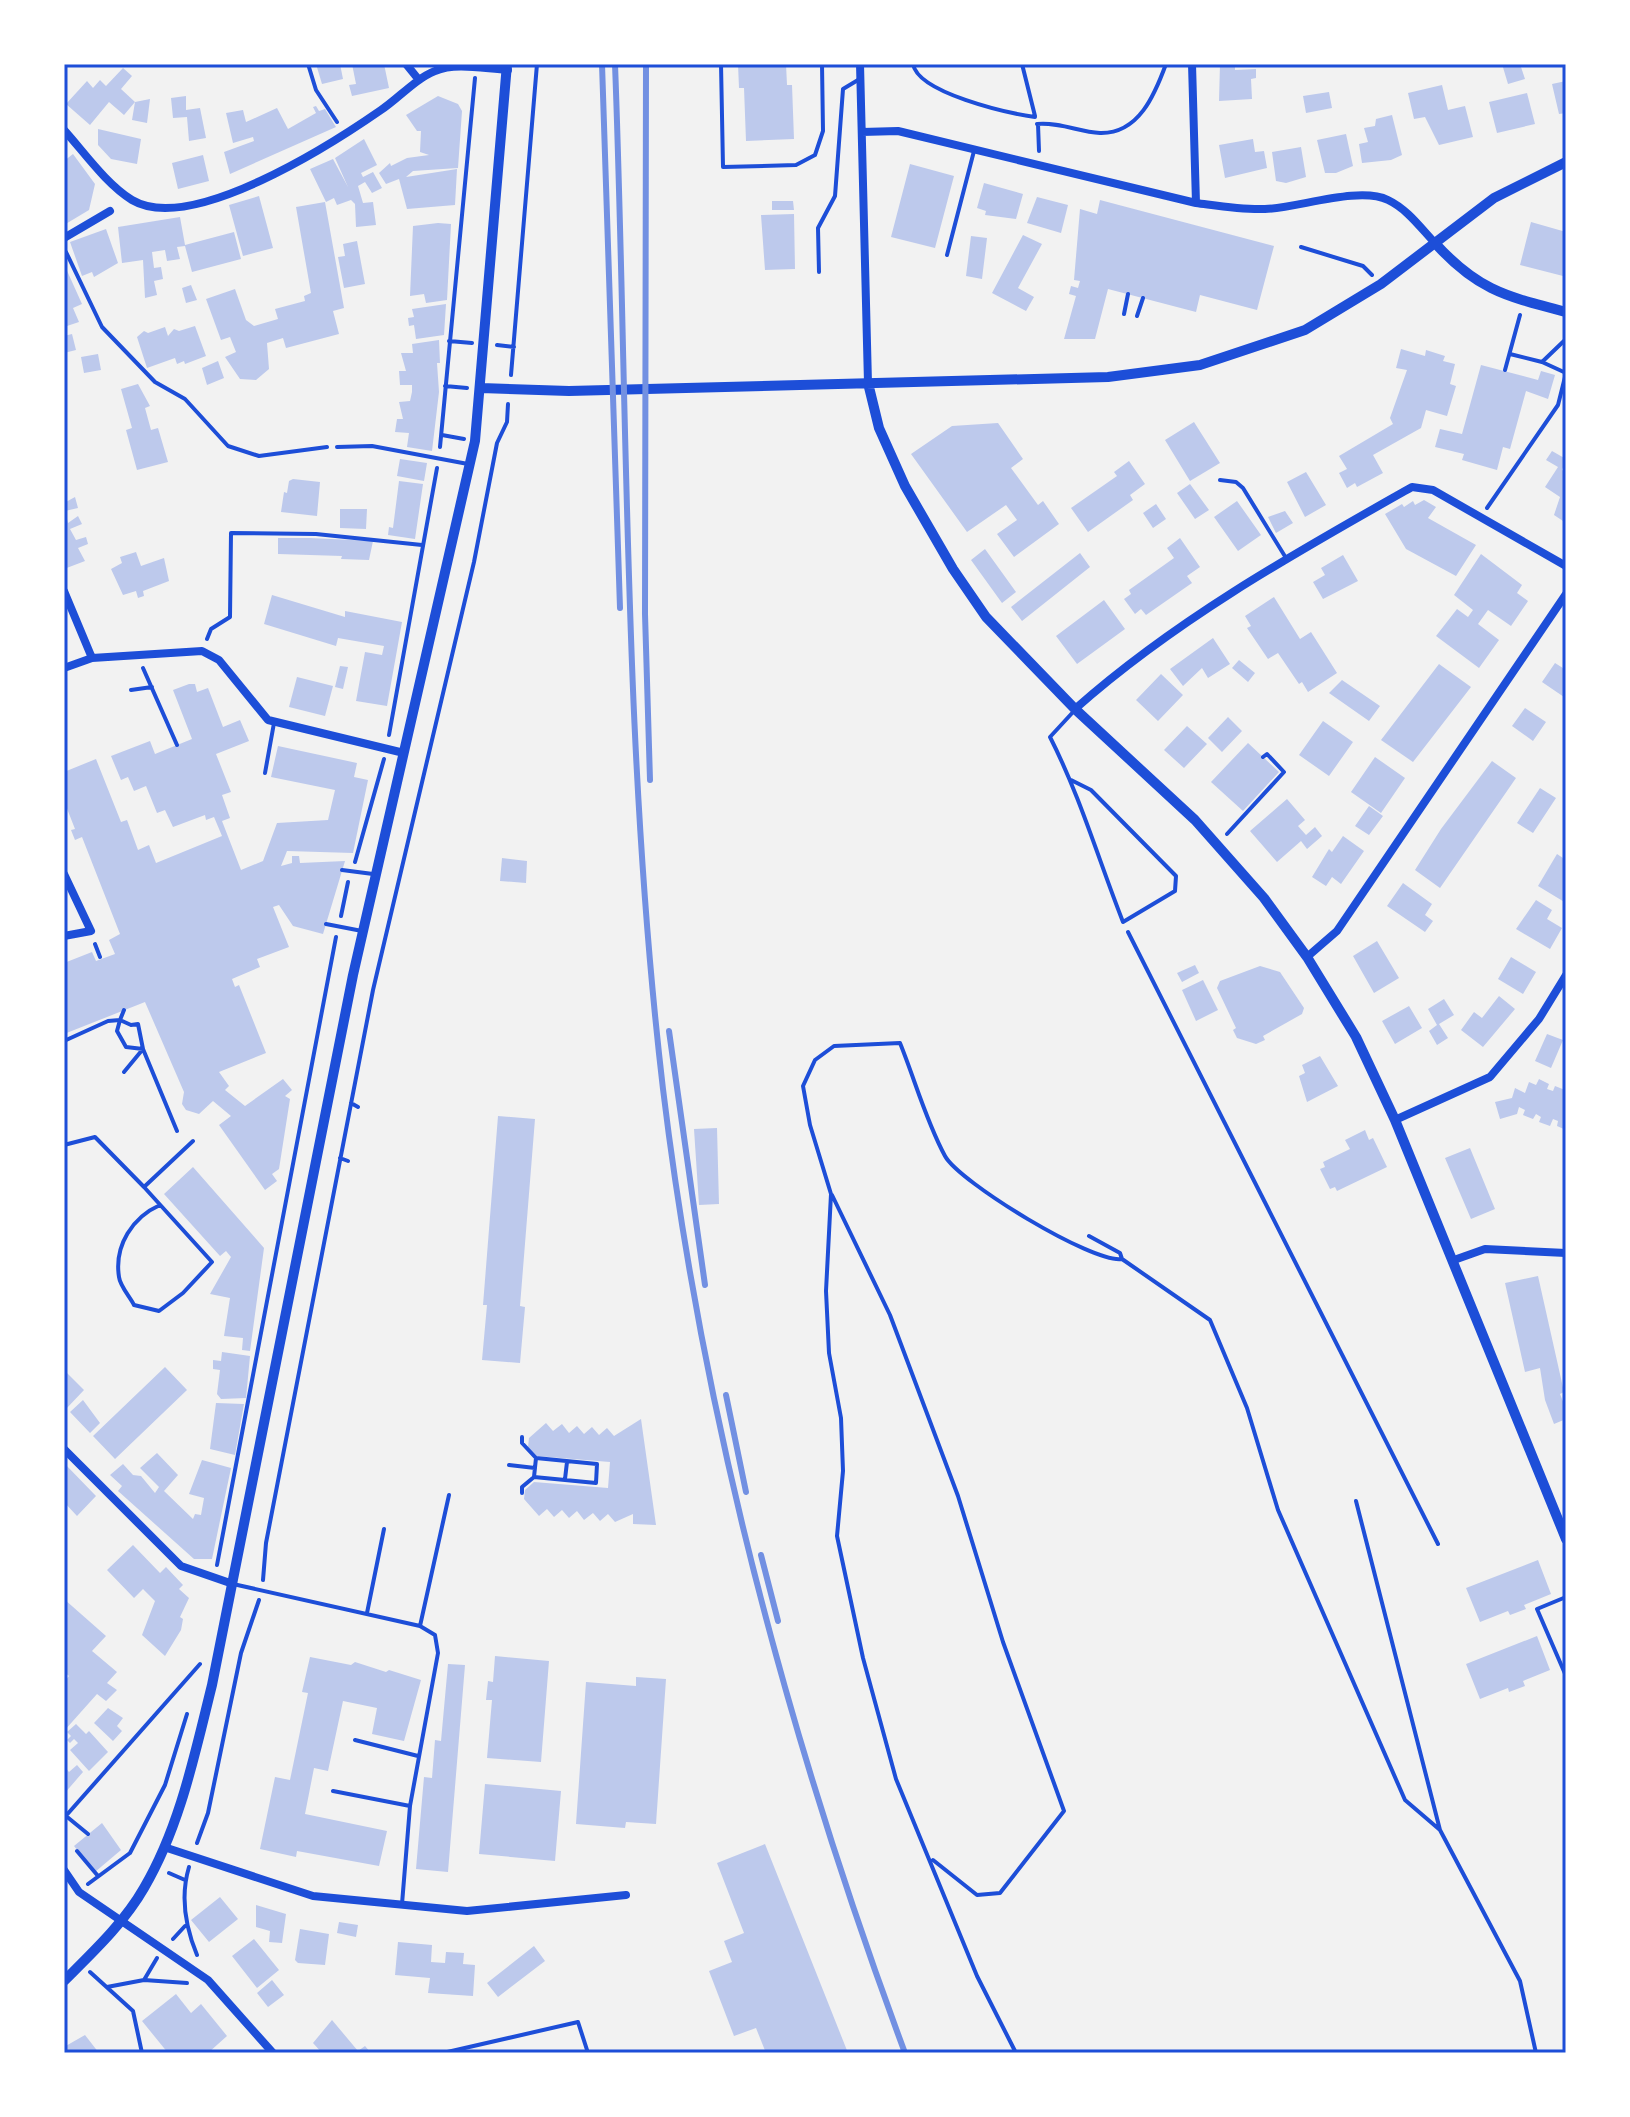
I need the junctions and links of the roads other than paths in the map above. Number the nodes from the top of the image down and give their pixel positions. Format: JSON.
{"nodes":[{"id":1,"x":406,"y":64,"type":"edge"},
{"id":2,"x":721,"y":64,"type":"edge"},
{"id":3,"x":822,"y":64,"type":"edge"},
{"id":4,"x":860,"y":64,"type":"edge"},
{"id":5,"x":1192,"y":64,"type":"edge"},
{"id":6,"x":448,"y":65,"type":"edge"},
{"id":7,"x":508,"y":66,"type":"edge"},
{"id":8,"x":860,"y":78,"type":"junction"},
{"id":9,"x":419,"y":80,"type":"junction"},
{"id":10,"x":64,"y":130,"type":"edge"},
{"id":11,"x":862,"y":132,"type":"junction"},
{"id":12,"x":975,"y":149,"type":"junction"},
{"id":13,"x":1566,"y":162,"type":"edge"},
{"id":14,"x":1196,"y":203,"type":"junction"},
{"id":15,"x":110,"y":211,"type":"dead end"},
{"id":16,"x":64,"y":238,"type":"edge"},
{"id":17,"x":1434,"y":242,"type":"junction"},
{"id":18,"x":947,"y":255,"type":"dead end"},
{"id":19,"x":819,"y":272,"type":"dead end"},
{"id":20,"x":1128,"y":294,"type":"dead end"},
{"id":21,"x":1143,"y":298,"type":"dead end"},
{"id":22,"x":1566,"y":312,"type":"edge"},
{"id":23,"x":1124,"y":314,"type":"dead end"},
{"id":24,"x":1137,"y":316,"type":"dead end"},
{"id":25,"x":868,"y":383,"type":"junction"},
{"id":26,"x":481,"y":388,"type":"junction"},
{"id":27,"x":337,"y":447,"type":"road end"},
{"id":28,"x":471,"y":464,"type":"junction"},
{"id":29,"x":1220,"y":480,"type":"dead end"},
{"id":30,"x":1286,"y":558,"type":"junction"},
{"id":31,"x":1566,"y":566,"type":"edge"},
{"id":32,"x":64,"y":591,"type":"edge"},
{"id":33,"x":1566,"y":594,"type":"edge"},
{"id":34,"x":92,"y":658,"type":"junction"},
{"id":35,"x":64,"y":668,"type":"edge"},
{"id":36,"x":1075,"y":709,"type":"junction"},
{"id":37,"x":274,"y":723,"type":"junction"},
{"id":38,"x":404,"y":753,"type":"junction"},
{"id":39,"x":265,"y":773,"type":"dead end"},
{"id":40,"x":1071,"y":780,"type":"junction"},
{"id":41,"x":342,"y":870,"type":"dead end"},
{"id":42,"x":64,"y":874,"type":"edge"},
{"id":43,"x":375,"y":875,"type":"junction"},
{"id":44,"x":326,"y":924,"type":"dead end"},
{"id":45,"x":362,"y":931,"type":"junction"},
{"id":46,"x":64,"y":936,"type":"edge"},
{"id":47,"x":1307,"y":957,"type":"junction"},
{"id":48,"x":1566,"y":975,"type":"edge"},
{"id":49,"x":1395,"y":1120,"type":"junction"},
{"id":50,"x":1566,"y":1253,"type":"edge"},
{"id":51,"x":1454,"y":1260,"type":"junction"},
{"id":52,"x":64,"y":1449,"type":"edge"},
{"id":53,"x":449,"y":1495,"type":"dead end"},
{"id":54,"x":384,"y":1529,"type":"dead end"},
{"id":55,"x":1566,"y":1539,"type":"edge"},
{"id":56,"x":233,"y":1584,"type":"junction"},
{"id":57,"x":367,"y":1613,"type":"junction"},
{"id":58,"x":420,"y":1626,"type":"junction"},
{"id":59,"x":355,"y":1740,"type":"dead end"},
{"id":60,"x":418,"y":1756,"type":"junction"},
{"id":61,"x":333,"y":1791,"type":"dead end"},
{"id":62,"x":410,"y":1806,"type":"junction"},
{"id":63,"x":164,"y":1847,"type":"junction"},
{"id":64,"x":64,"y":1870,"type":"edge"},
{"id":65,"x":626,"y":1895,"type":"dead end"},
{"id":66,"x":402,"y":1904,"type":"junction"},
{"id":67,"x":122,"y":1921,"type":"junction"},
{"id":68,"x":64,"y":1981,"type":"edge"},
{"id":69,"x":273,"y":2053,"type":"edge"},
{"id":70,"x":443,"y":2053,"type":"edge"},
{"id":71,"x":588,"y":2053,"type":"edge"}],
"edges":[{"from":1,"to":9,"type":"street"},
{"from":2,"to":3,"type":"lane"},
{"from":4,"to":8,"type":"street"},
{"from":5,"to":14,"type":"street"},
{"from":6,"to":7,"type":"street"},
{"from":6,"to":9,"type":"street"},
{"from":7,"to":26,"type":"street"},
{"from":8,"to":11,"type":"street"},
{"from":8,"to":19,"type":"lane"},
{"from":9,"to":10,"type":"street"},
{"from":11,"to":12,"type":"street"},
{"from":11,"to":25,"type":"street"},
{"from":12,"to":14,"type":"street"},
{"from":12,"to":18,"type":"lane"},
{"from":13,"to":17,"type":"street"},
{"from":14,"to":17,"type":"street"},
{"from":15,"to":16,"type":"street"},
{"from":17,"to":22,"type":"street"},
{"from":17,"to":25,"type":"street"},
{"from":20,"to":23,"type":"lane"},
{"from":21,"to":24,"type":"lane"},
{"from":25,"to":26,"type":"street"},
{"from":25,"to":36,"type":"street"},
{"from":26,"to":28,"type":"street"},
{"from":27,"to":28,"type":"lane"},
{"from":28,"to":38,"type":"street"},
{"from":29,"to":30,"type":"lane"},
{"from":30,"to":31,"type":"street"},
{"from":30,"to":36,"type":"street"},
{"from":32,"to":34,"type":"street"},
{"from":33,"to":47,"type":"street"},
{"from":34,"to":35,"type":"street"},
{"from":34,"to":37,"type":"street"},
{"from":36,"to":40,"type":"lane"},
{"from":36,"to":47,"type":"street"},
{"from":37,"to":38,"type":"street"},
{"from":37,"to":39,"type":"lane"},
{"from":38,"to":43,"type":"street"},
{"from":40,"to":40,"type":"lane"},
{"from":41,"to":43,"type":"lane"},
{"from":42,"to":46,"type":"street"},
{"from":43,"to":45,"type":"street"},
{"from":44,"to":45,"type":"lane"},
{"from":45,"to":56,"type":"street"},
{"from":47,"to":49,"type":"street"},
{"from":48,"to":49,"type":"street"},
{"from":49,"to":51,"type":"street"},
{"from":50,"to":51,"type":"street"},
{"from":51,"to":55,"type":"street"},
{"from":52,"to":56,"type":"street"},
{"from":53,"to":58,"type":"lane"},
{"from":54,"to":57,"type":"lane"},
{"from":56,"to":57,"type":"lane"},
{"from":56,"to":63,"type":"street"},
{"from":57,"to":58,"type":"lane"},
{"from":58,"to":60,"type":"lane"},
{"from":59,"to":60,"type":"lane"},
{"from":60,"to":62,"type":"lane"},
{"from":61,"to":62,"type":"lane"},
{"from":62,"to":66,"type":"lane"},
{"from":63,"to":66,"type":"street"},
{"from":63,"to":67,"type":"street"},
{"from":64,"to":67,"type":"street"},
{"from":65,"to":66,"type":"street"},
{"from":67,"to":68,"type":"street"},
{"from":67,"to":69,"type":"street"},
{"from":70,"to":71,"type":"lane"}]}
